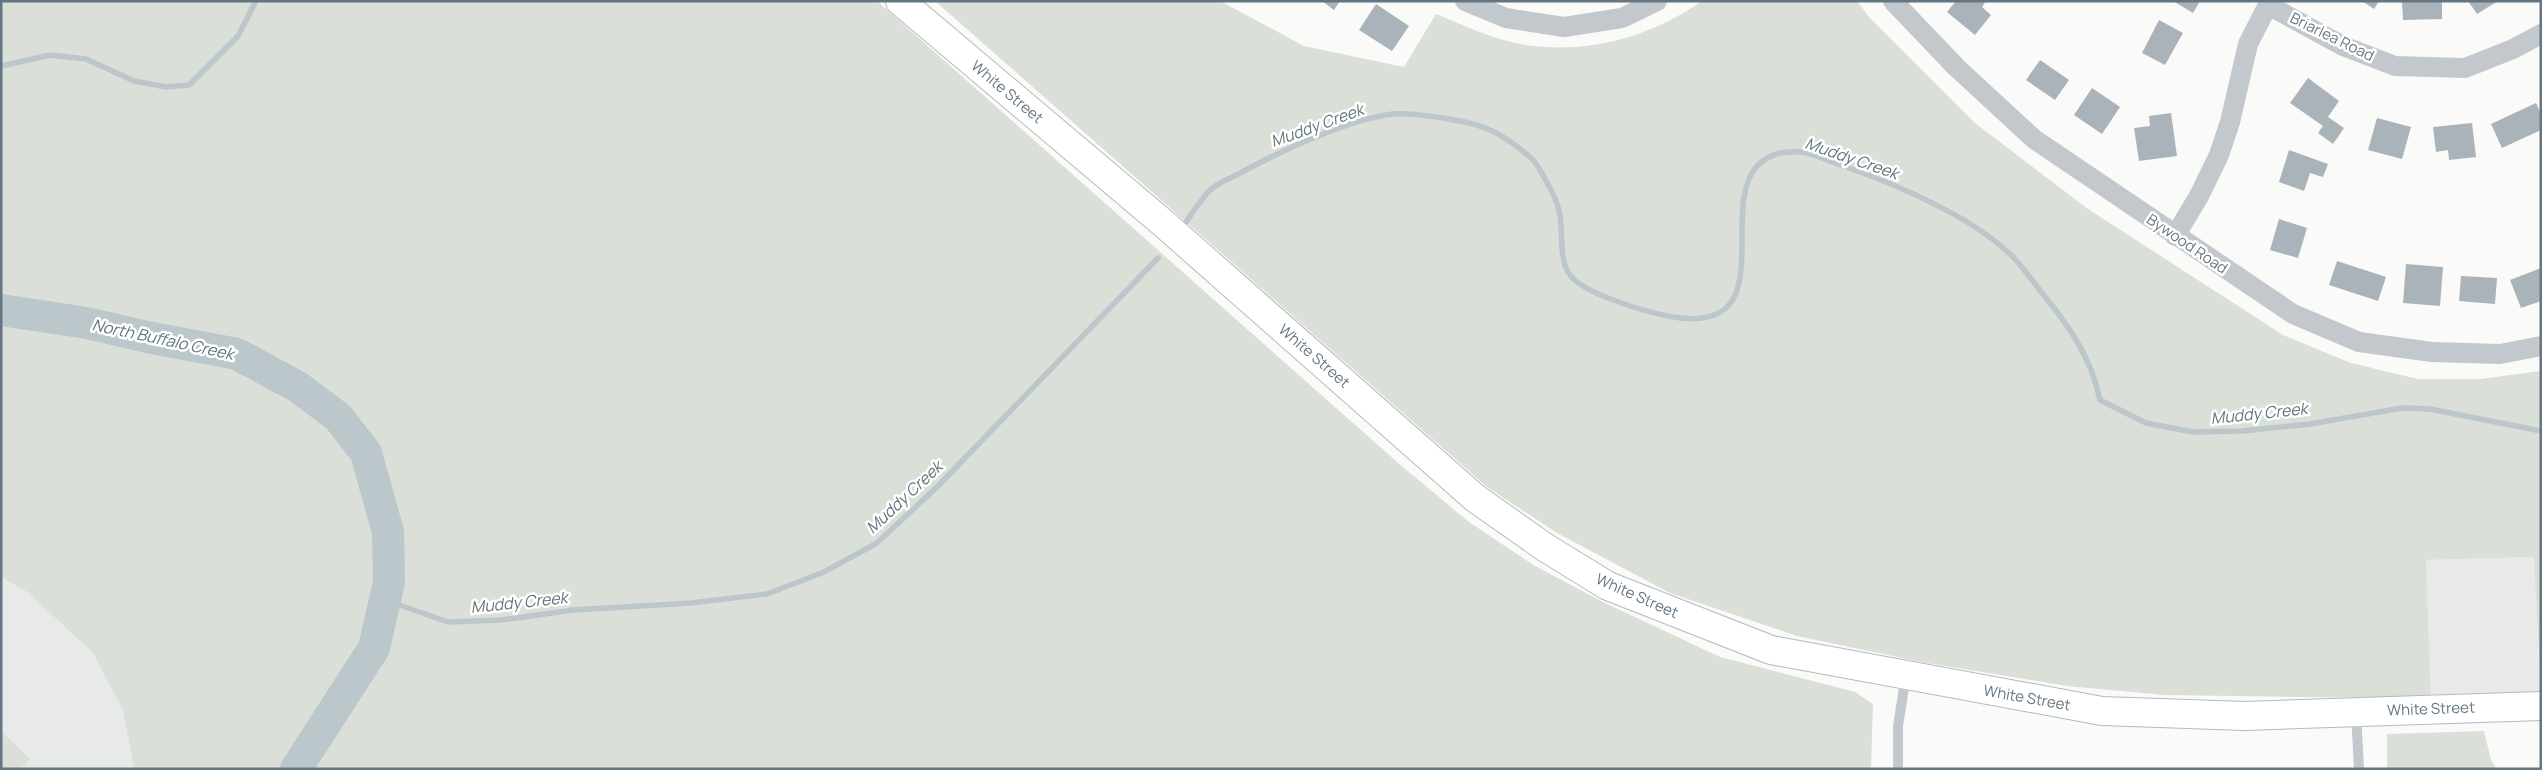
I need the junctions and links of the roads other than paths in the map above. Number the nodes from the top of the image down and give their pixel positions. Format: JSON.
{"nodes":[{"id":1,"x":900,"y":1,"type":"edge"},
{"id":2,"x":1465,"y":1,"type":"edge"},
{"id":3,"x":1656,"y":1,"type":"edge"},
{"id":4,"x":1892,"y":1,"type":"edge"},
{"id":5,"x":2269,"y":3,"type":"edge"},
{"id":6,"x":2541,"y":34,"type":"edge"},
{"id":7,"x":2175,"y":236,"type":"junction"},
{"id":8,"x":2541,"y":346,"type":"edge"},
{"id":9,"x":1906,"y":675,"type":"junction"},
{"id":10,"x":2541,"y":706,"type":"edge"},
{"id":11,"x":2356,"y":712,"type":"junction"},
{"id":12,"x":1898,"y":769,"type":"edge"},
{"id":13,"x":2359,"y":769,"type":"edge"}],
"edges":[{"from":1,"to":9,"type":"street","name":"White Street"},
{"from":2,"to":3,"type":"street"},
{"from":4,"to":7,"type":"street","name":"Bywood Road"},
{"from":5,"to":6,"type":"street","name":"Briarlea Road"},
{"from":5,"to":7,"type":"street"},
{"from":7,"to":8,"type":"street","name":"Bywood Road"},
{"from":9,"to":11,"type":"street","name":"White Street"},
{"from":9,"to":12,"type":"lane"},
{"from":10,"to":11,"type":"street","name":"White Street"},
{"from":11,"to":13,"type":"lane"}]}
